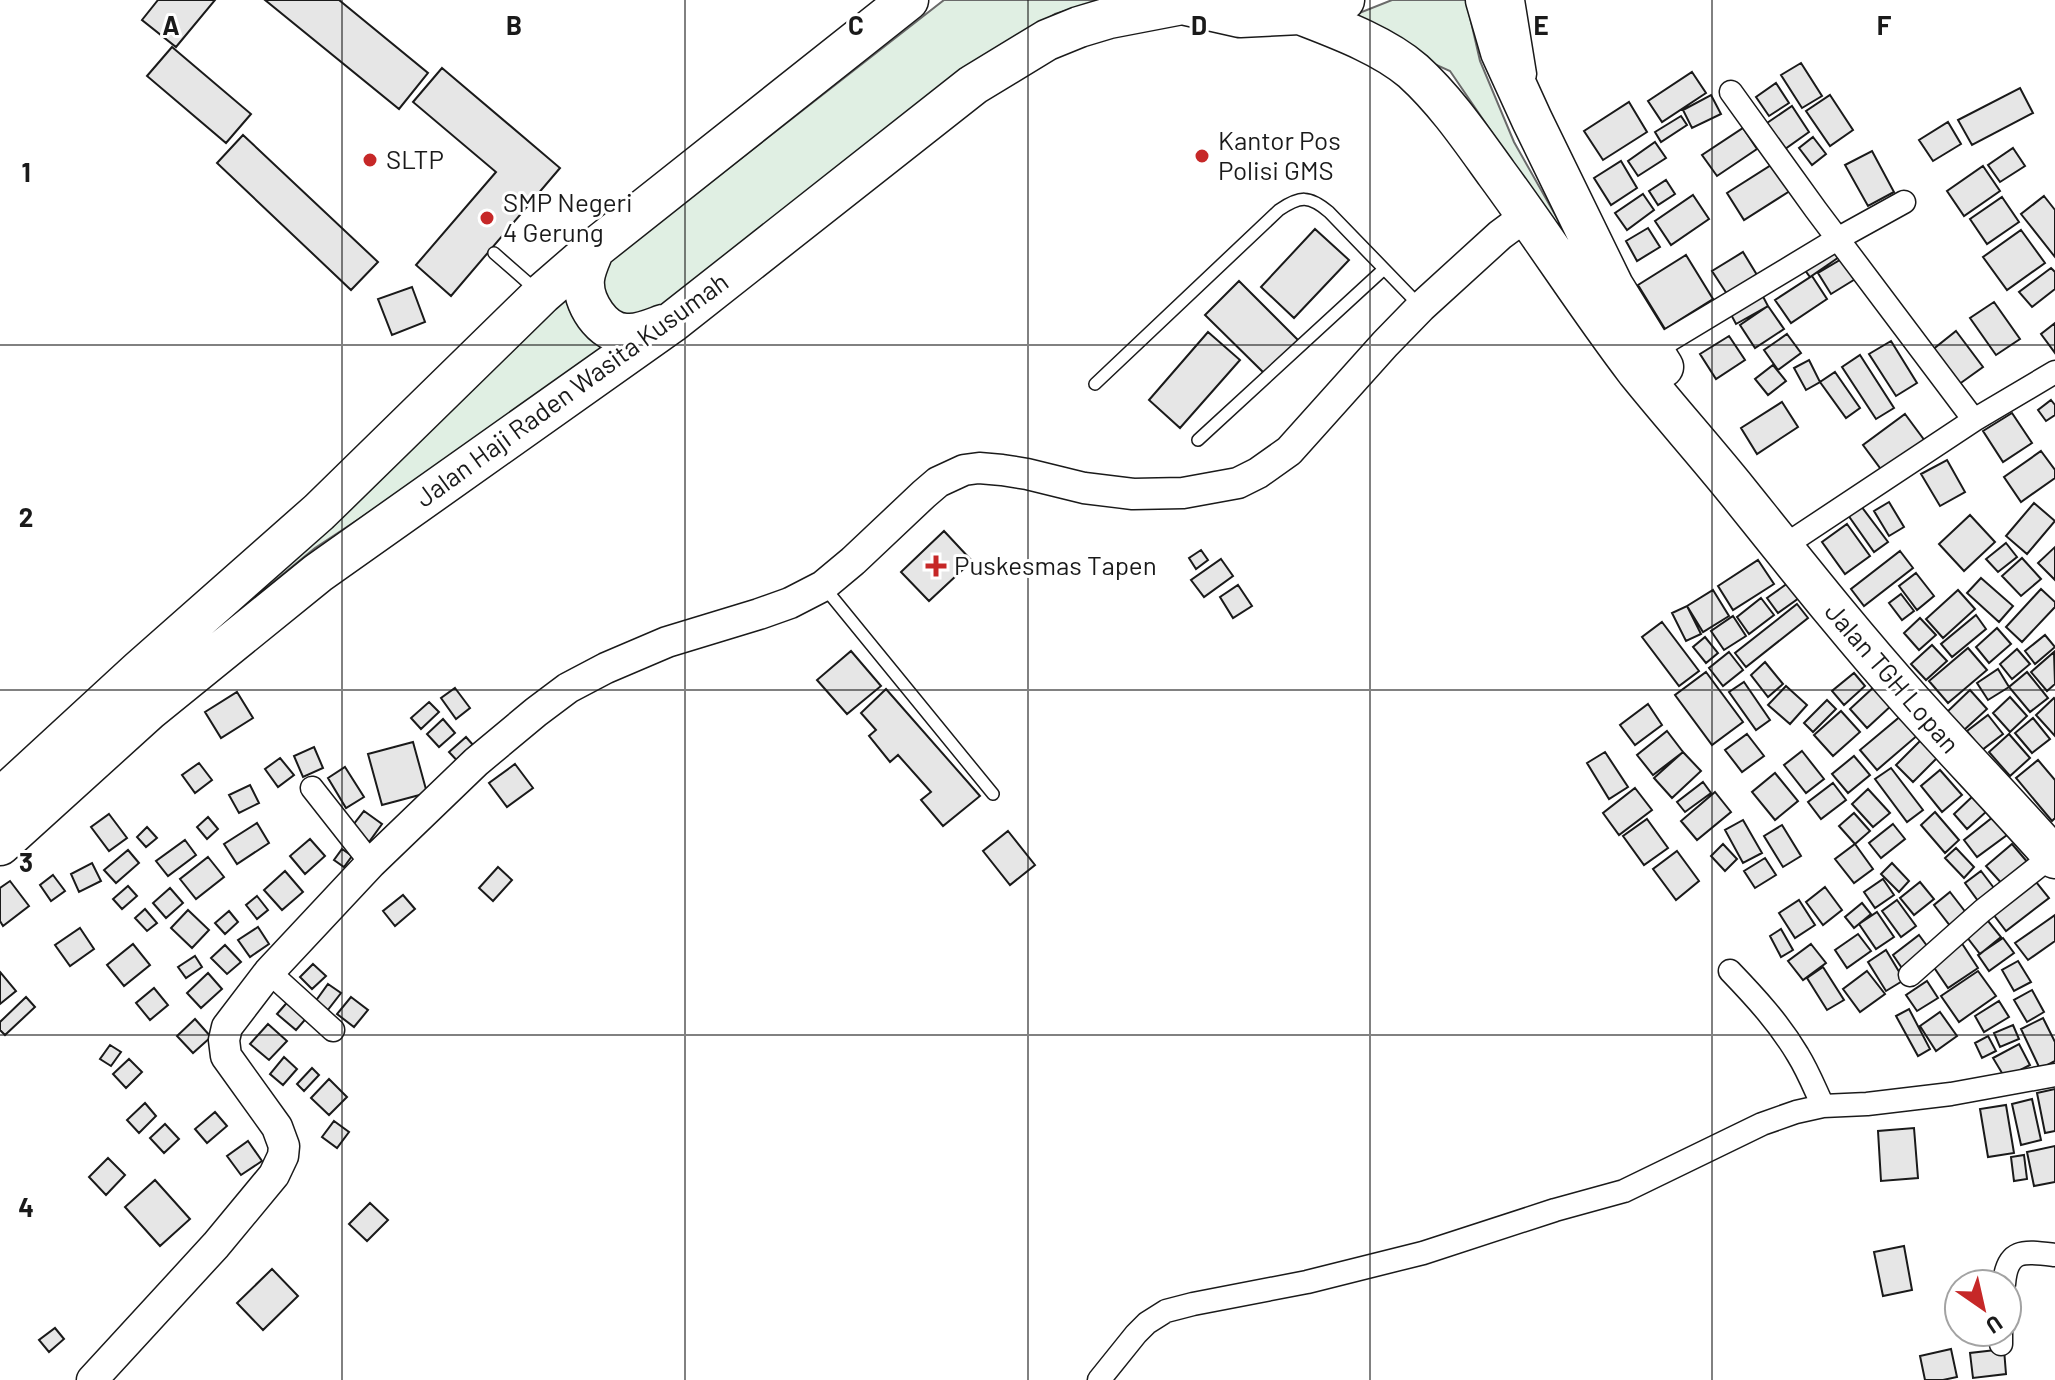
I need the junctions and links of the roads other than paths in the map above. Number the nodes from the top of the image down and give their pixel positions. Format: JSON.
{"nodes":[{"id":1,"x":880,"y":0,"type":"edge"},
{"id":2,"x":908,"y":0,"type":"edge"},
{"id":3,"x":1344,"y":0,"type":"edge"},
{"id":4,"x":1486,"y":0,"type":"edge"},
{"id":5,"x":1513,"y":0,"type":"edge"},
{"id":6,"x":1179,"y":2,"type":"edge"},
{"id":7,"x":1300,"y":14,"type":"junction"},
{"id":8,"x":857,"y":41,"type":"junction"},
{"id":9,"x":1731,"y":92,"type":"dead end"},
{"id":10,"x":1532,"y":120,"type":"junction"},
{"id":11,"x":1904,"y":202,"type":"dead end"},
{"id":12,"x":1527,"y":215,"type":"junction"},
{"id":13,"x":1839,"y":238,"type":"junction"},
{"id":14,"x":594,"y":249,"type":"junction"},
{"id":15,"x":494,"y":253,"type":"dead end"},
{"id":16,"x":1384,"y":269,"type":"junction"},
{"id":17,"x":542,"y":294,"type":"junction"},
{"id":18,"x":1599,"y":294,"type":"junction"},
{"id":19,"x":1421,"y":307,"type":"junction"},
{"id":20,"x":671,"y":323,"type":"junction"},
{"id":21,"x":1653,"y":350,"type":"junction"},
{"id":22,"x":2052,"y":381,"type":"edge"},
{"id":23,"x":1095,"y":384,"type":"dead end"},
{"id":24,"x":1974,"y":420,"type":"junction"},
{"id":25,"x":1198,"y":440,"type":"dead end"},
{"id":26,"x":1737,"y":491,"type":"junction"},
{"id":27,"x":1781,"y":548,"type":"junction"},
{"id":28,"x":823,"y":586,"type":"junction"},
{"id":29,"x":312,"y":788,"type":"dead end"},
{"id":30,"x":993,"y":794,"type":"dead end"},
{"id":31,"x":0,"y":799,"type":"edge"},
{"id":32,"x":0,"y":845,"type":"edge"},
{"id":33,"x":2054,"y":856,"type":"edge"},
{"id":34,"x":371,"y":863,"type":"junction"},
{"id":35,"x":1730,"y":971,"type":"dead end"},
{"id":36,"x":269,"y":972,"type":"junction"},
{"id":37,"x":1910,"y":975,"type":"dead end"},
{"id":38,"x":333,"y":1030,"type":"dead end"},
{"id":39,"x":2055,"y":1075,"type":"edge"},
{"id":40,"x":1823,"y":1106,"type":"junction"},
{"id":41,"x":2055,"y":1255,"type":"edge"},
{"id":42,"x":2007,"y":1268,"type":"edge"},
{"id":43,"x":92,"y":1380,"type":"edge"},
{"id":44,"x":1099,"y":1380,"type":"edge"}],
"edges":[{"from":1,"to":8,"type":"street"},
{"from":2,"to":8,"type":"highway"},
{"from":3,"to":7,"type":"highway"},
{"from":4,"to":10,"type":"highway"},
{"from":5,"to":10,"type":"street"},
{"from":6,"to":7,"type":"highway"},
{"from":6,"to":20,"type":"highway","name":"Jalan Haji Raden Wasita Kusumah"},
{"from":7,"to":12,"type":"highway"},
{"from":8,"to":14,"type":"highway"},
{"from":9,"to":13,"type":"street"},
{"from":10,"to":18,"type":"highway"},
{"from":11,"to":13,"type":"street"},
{"from":12,"to":18,"type":"highway"},
{"from":12,"to":19,"type":"street"},
{"from":13,"to":21,"type":"street"},
{"from":13,"to":24,"type":"street"},
{"from":14,"to":17,"type":"highway"},
{"from":14,"to":20,"type":"highway"},
{"from":15,"to":17,"type":"lane"},
{"from":16,"to":19,"type":"lane"},
{"from":16,"to":23,"type":"lane"},
{"from":16,"to":25,"type":"lane"},
{"from":17,"to":31,"type":"highway"},
{"from":18,"to":21,"type":"highway"},
{"from":18,"to":26,"type":"highway"},
{"from":19,"to":28,"type":"street"},
{"from":20,"to":32,"type":"highway","name":"Jalan Haji Raden Wasita Kusumah"},
{"from":21,"to":26,"type":"highway"},
{"from":22,"to":24,"type":"street"},
{"from":24,"to":27,"type":"street"},
{"from":26,"to":27,"type":"highway","name":"Jalan TGH Lopan"},
{"from":27,"to":33,"type":"highway","name":"Jalan TGH Lopan"},
{"from":28,"to":30,"type":"lane"},
{"from":28,"to":34,"type":"street"},
{"from":29,"to":34,"type":"street"},
{"from":33,"to":37,"type":"street"},
{"from":34,"to":36,"type":"street"},
{"from":35,"to":40,"type":"street"},
{"from":36,"to":38,"type":"street"},
{"from":36,"to":43,"type":"street"},
{"from":39,"to":40,"type":"street"},
{"from":40,"to":44,"type":"street"},
{"from":41,"to":42,"type":"street"}]}
